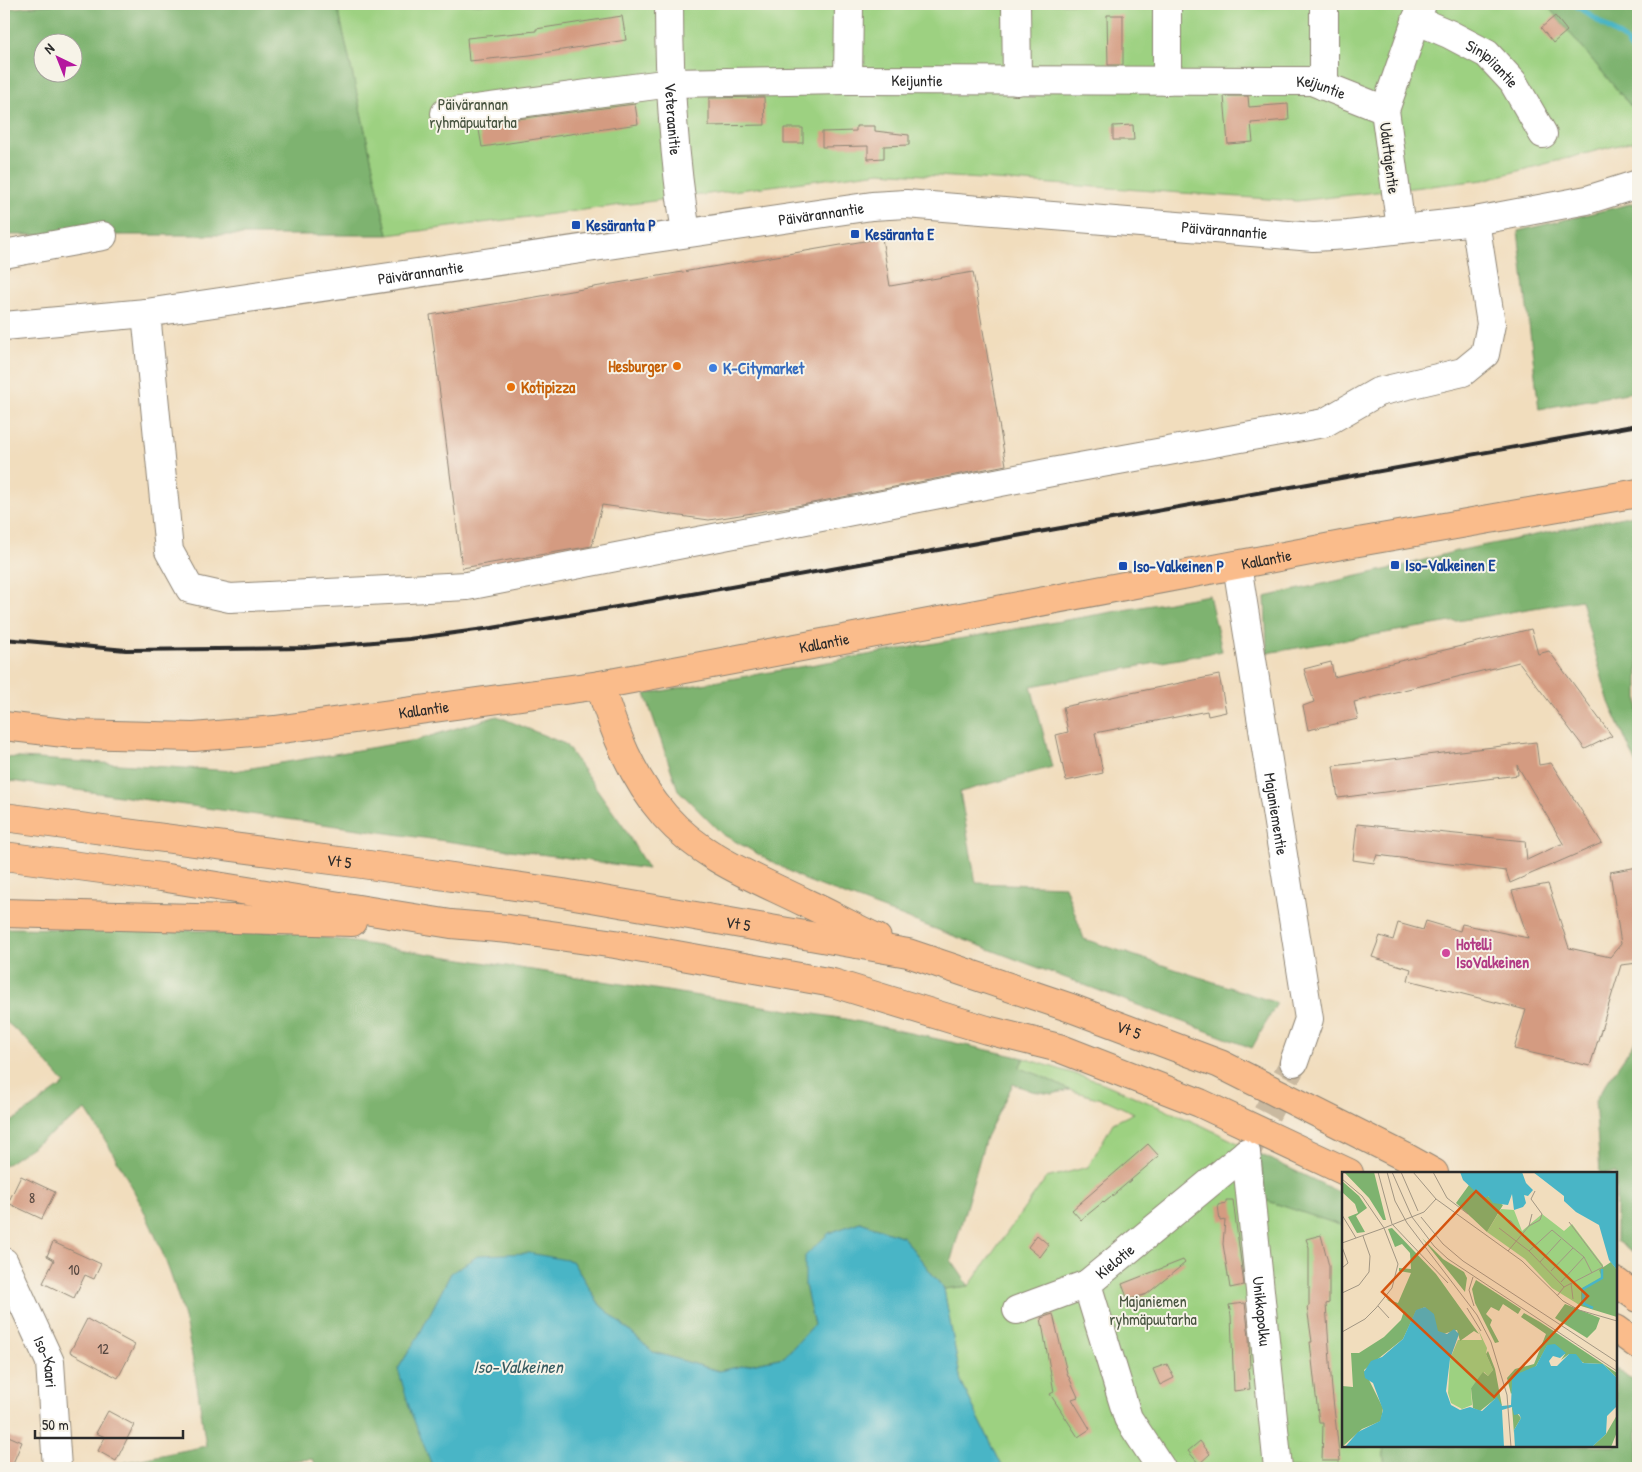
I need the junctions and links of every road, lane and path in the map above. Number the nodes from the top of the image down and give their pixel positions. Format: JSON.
{"nodes":[{"id":1,"x":849,"y":4,"type":"edge"},
{"id":2,"x":1016,"y":4,"type":"edge"},
{"id":3,"x":1167,"y":4,"type":"edge"},
{"id":4,"x":1324,"y":4,"type":"edge"},
{"id":5,"x":668,"y":5,"type":"edge"},
{"id":6,"x":1419,"y":12,"type":"edge"},
{"id":7,"x":848,"y":80,"type":"junction"},
{"id":8,"x":1167,"y":80,"type":"junction"},
{"id":9,"x":1017,"y":81,"type":"junction"},
{"id":10,"x":671,"y":83,"type":"junction"},
{"id":11,"x":1324,"y":86,"type":"junction"},
{"id":12,"x":1384,"y":110,"type":"junction"},
{"id":13,"x":445,"y":114,"type":"dead end"},
{"id":14,"x":1543,"y":134,"type":"dead end"},
{"id":15,"x":1638,"y":184,"type":"edge"},
{"id":16,"x":1475,"y":221,"type":"junction"},
{"id":17,"x":1401,"y":229,"type":"junction"},
{"id":18,"x":686,"y":232,"type":"junction"},
{"id":19,"x":103,"y":236,"type":"dead end"},
{"id":20,"x":4,"y":254,"type":"edge"},
{"id":21,"x":146,"y":313,"type":"junction"},
{"id":22,"x":4,"y":326,"type":"edge"},
{"id":23,"x":1638,"y":493,"type":"edge"},
{"id":24,"x":1237,"y":565,"type":"junction"},
{"id":25,"x":600,"y":685,"type":"junction"},
{"id":26,"x":4,"y":726,"type":"edge"},
{"id":27,"x":4,"y":817,"type":"edge"},
{"id":28,"x":4,"y":856,"type":"edge"},
{"id":29,"x":4,"y":913,"type":"edge"},
{"id":30,"x":451,"y":924,"type":"junction"},
{"id":31,"x":908,"y":953,"type":"junction"},
{"id":32,"x":1294,"y":1062,"type":"tunnel mouth"},
{"id":33,"x":1237,"y":1161,"type":"joint"},
{"id":34,"x":1347,"y":1172,"type":"edge"},
{"id":35,"x":1432,"y":1172,"type":"edge"},
{"id":36,"x":4,"y":1262,"type":"edge"},
{"id":37,"x":1617,"y":1283,"type":"edge"},
{"id":38,"x":1087,"y":1284,"type":"junction"},
{"id":39,"x":1638,"y":1298,"type":"edge"},
{"id":40,"x":1017,"y":1310,"type":"dead end"},
{"id":41,"x":1617,"y":1330,"type":"edge"},
{"id":42,"x":1638,"y":1345,"type":"edge"},
{"id":43,"x":57,"y":1468,"type":"edge"},
{"id":44,"x":1161,"y":1468,"type":"edge"},
{"id":45,"x":1278,"y":1468,"type":"edge"}],
"edges":[{"from":1,"to":7,"type":"street"},
{"from":2,"to":9,"type":"street"},
{"from":3,"to":8,"type":"street"},
{"from":4,"to":11,"type":"street"},
{"from":5,"to":10,"type":"street","name":"Veteraanitie"},
{"from":6,"to":12,"type":"street","name":"Uduttajentie"},
{"from":6,"to":14,"type":"street","name":"Sinipiiantie"},
{"from":7,"to":9,"type":"street","name":"Keijuntie"},
{"from":7,"to":10,"type":"street","name":"Keijuntie"},
{"from":8,"to":9,"type":"street","name":"Keijuntie"},
{"from":8,"to":11,"type":"street","name":"Keijuntie"},
{"from":10,"to":13,"type":"street","name":"Keijuntie"},
{"from":10,"to":18,"type":"street","name":"Veteraanitie"},
{"from":11,"to":12,"type":"street","name":"Keijuntie"},
{"from":12,"to":17,"type":"street","name":"Uduttajentie"},
{"from":15,"to":16,"type":"street","name":"Päivärannantie"},
{"from":16,"to":17,"type":"street","name":"Päivärannantie"},
{"from":16,"to":21,"type":"street"},
{"from":17,"to":18,"type":"street","name":"Päivärannantie"},
{"from":18,"to":21,"type":"street","name":"Päivärannantie"},
{"from":19,"to":20,"type":"street"},
{"from":21,"to":22,"type":"street","name":"Päivärannantie"},
{"from":23,"to":24,"type":"main road","name":"Kallantie"},
{"from":24,"to":25,"type":"main road","name":"Kallantie"},
{"from":24,"to":32,"type":"street","name":"Majaniementie"},
{"from":25,"to":26,"type":"main road","name":"Kallantie"},
{"from":25,"to":31,"type":"main road"},
{"from":27,"to":31,"type":"main road","name":"Vt 5"},
{"from":28,"to":30,"type":"main road"},
{"from":29,"to":30,"type":"main road"},
{"from":30,"to":34,"type":"main road"},
{"from":31,"to":35,"type":"main road","name":"Vt 5"},
{"from":33,"to":38,"type":"street","name":"Kielotie"},
{"from":33,"to":45,"type":"street","name":"Unikkopolku"},
{"from":36,"to":43,"type":"street","name":"Iso-Kaari"},
{"from":37,"to":39,"type":"main road"},
{"from":38,"to":40,"type":"street"},
{"from":38,"to":44,"type":"street","name":"Kielotie"},
{"from":41,"to":42,"type":"main road"}]}
